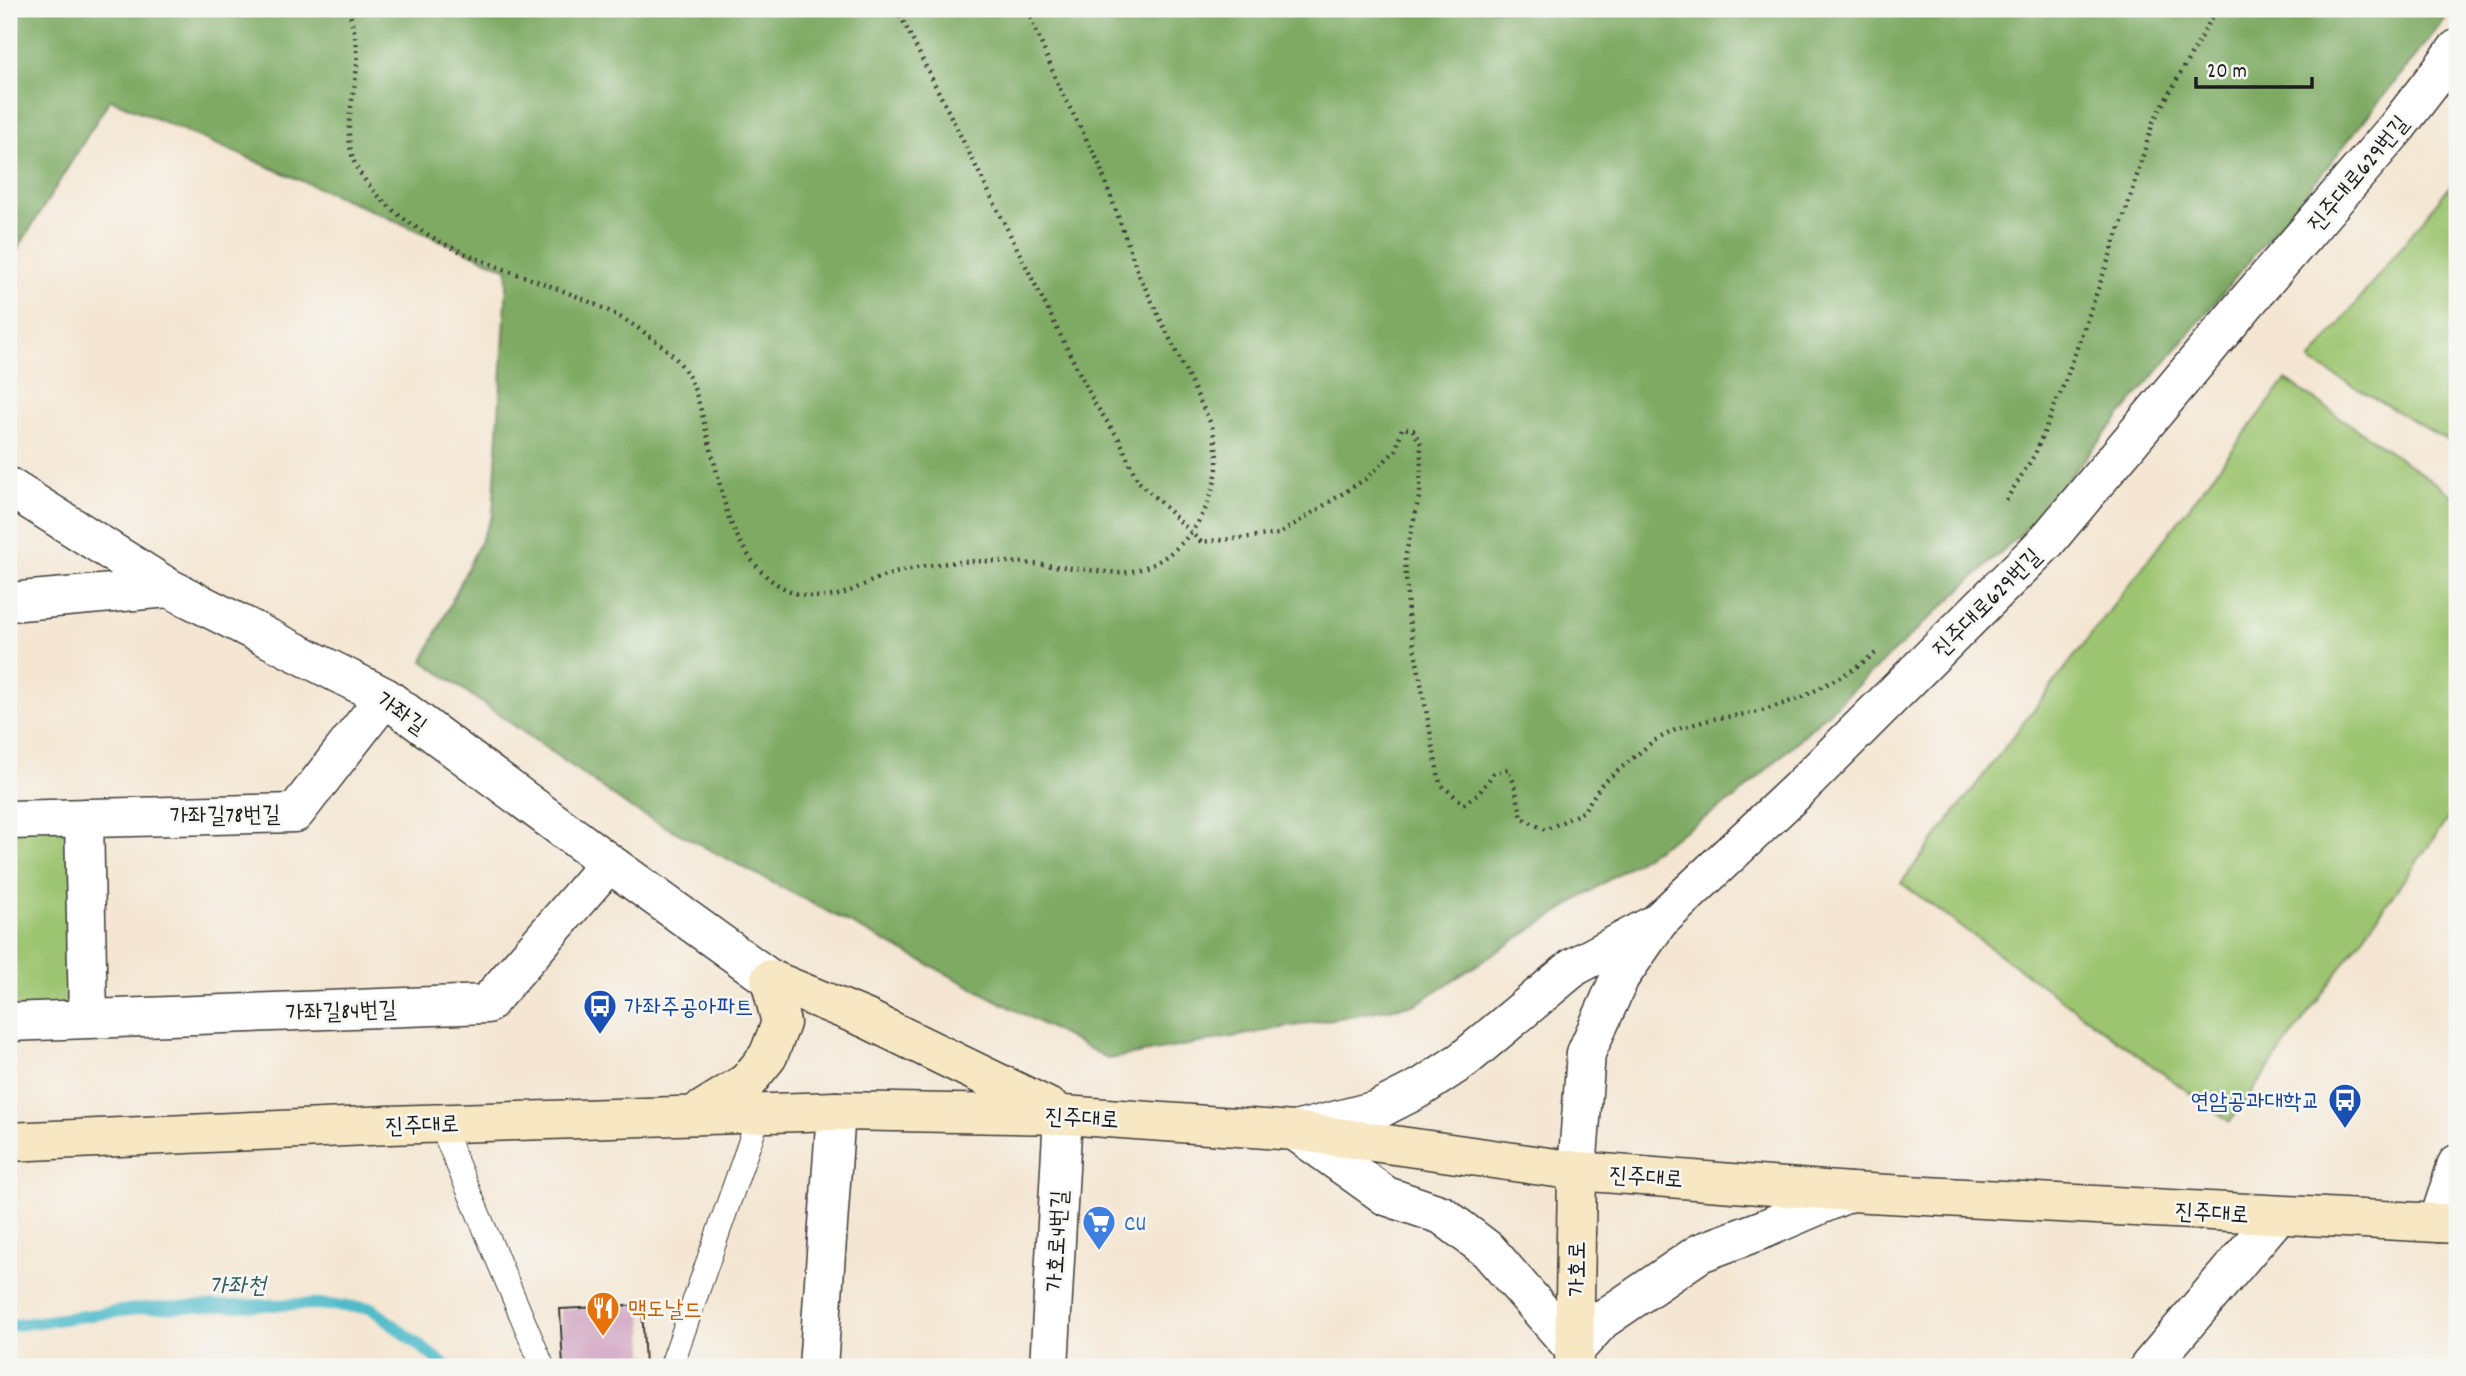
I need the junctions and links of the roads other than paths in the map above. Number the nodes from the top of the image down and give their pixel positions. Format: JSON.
{"nodes":[{"id":1,"x":2457,"y":49,"type":"edge"},
{"id":2,"x":9,"y":487,"type":"edge"},
{"id":3,"x":169,"y":588,"type":"junction"},
{"id":4,"x":9,"y":602,"type":"edge"},
{"id":5,"x":385,"y":697,"type":"junction"},
{"id":6,"x":84,"y":818,"type":"junction"},
{"id":7,"x":9,"y":820,"type":"edge"},
{"id":8,"x":609,"y":863,"type":"junction"},
{"id":9,"x":1659,"y":922,"type":"junction"},
{"id":10,"x":770,"y":979,"type":"junction"},
{"id":11,"x":88,"y":1018,"type":"junction"},
{"id":12,"x":9,"y":1022,"type":"edge"},
{"id":13,"x":836,"y":1111,"type":"junction"},
{"id":14,"x":760,"y":1113,"type":"junction"},
{"id":15,"x":694,"y":1115,"type":"junction"},
{"id":16,"x":1063,"y":1115,"type":"junction"},
{"id":17,"x":440,"y":1123,"type":"junction"},
{"id":18,"x":1295,"y":1131,"type":"junction"},
{"id":19,"x":9,"y":1142,"type":"edge"},
{"id":20,"x":2457,"y":1164,"type":"edge"},
{"id":21,"x":1577,"y":1171,"type":"junction"},
{"id":22,"x":1850,"y":1192,"type":"junction"},
{"id":23,"x":2277,"y":1216,"type":"junction"},
{"id":24,"x":2447,"y":1224,"type":"edge"},
{"id":25,"x":1574,"y":1359,"type":"edge"},
{"id":26,"x":543,"y":1367,"type":"edge"},
{"id":27,"x":671,"y":1367,"type":"edge"},
{"id":28,"x":818,"y":1367,"type":"edge"},
{"id":29,"x":1049,"y":1367,"type":"edge"},
{"id":30,"x":2149,"y":1367,"type":"edge"}],
"edges":[{"from":1,"to":9,"type":"street","name":"진주대로629번길"},
{"from":2,"to":3,"type":"street","name":"가좌길"},
{"from":3,"to":4,"type":"street"},
{"from":3,"to":5,"type":"street","name":"가좌길"},
{"from":5,"to":6,"type":"street","name":"가좌길78번길"},
{"from":5,"to":8,"type":"street","name":"가좌길"},
{"from":6,"to":7,"type":"street","name":"가좌길78번길"},
{"from":6,"to":11,"type":"street"},
{"from":8,"to":10,"type":"street","name":"가좌길"},
{"from":8,"to":11,"type":"street","name":"가좌길84번길"},
{"from":9,"to":18,"type":"street"},
{"from":9,"to":21,"type":"street","name":"진주대로629번길"},
{"from":10,"to":15,"type":"street"},
{"from":10,"to":16,"type":"street"},
{"from":11,"to":12,"type":"street","name":"가좌길84번길"},
{"from":13,"to":14,"type":"street","name":"진주대로"},
{"from":13,"to":16,"type":"street","name":"진주대로"},
{"from":13,"to":28,"type":"street"},
{"from":14,"to":15,"type":"street","name":"진주대로"},
{"from":14,"to":27,"type":"lane"},
{"from":15,"to":17,"type":"street","name":"진주대로"},
{"from":16,"to":18,"type":"street","name":"진주대로"},
{"from":16,"to":29,"type":"street","name":"가호로4번길"},
{"from":17,"to":19,"type":"street","name":"진주대로"},
{"from":17,"to":26,"type":"lane"},
{"from":18,"to":21,"type":"street","name":"진주대로"},
{"from":18,"to":25,"type":"street"},
{"from":20,"to":24,"type":"street"},
{"from":21,"to":22,"type":"street","name":"진주대로"},
{"from":21,"to":25,"type":"street","name":"가호로"},
{"from":22,"to":23,"type":"street","name":"진주대로"},
{"from":22,"to":25,"type":"street"},
{"from":23,"to":24,"type":"street","name":"진주대로"},
{"from":23,"to":30,"type":"street"}]}
